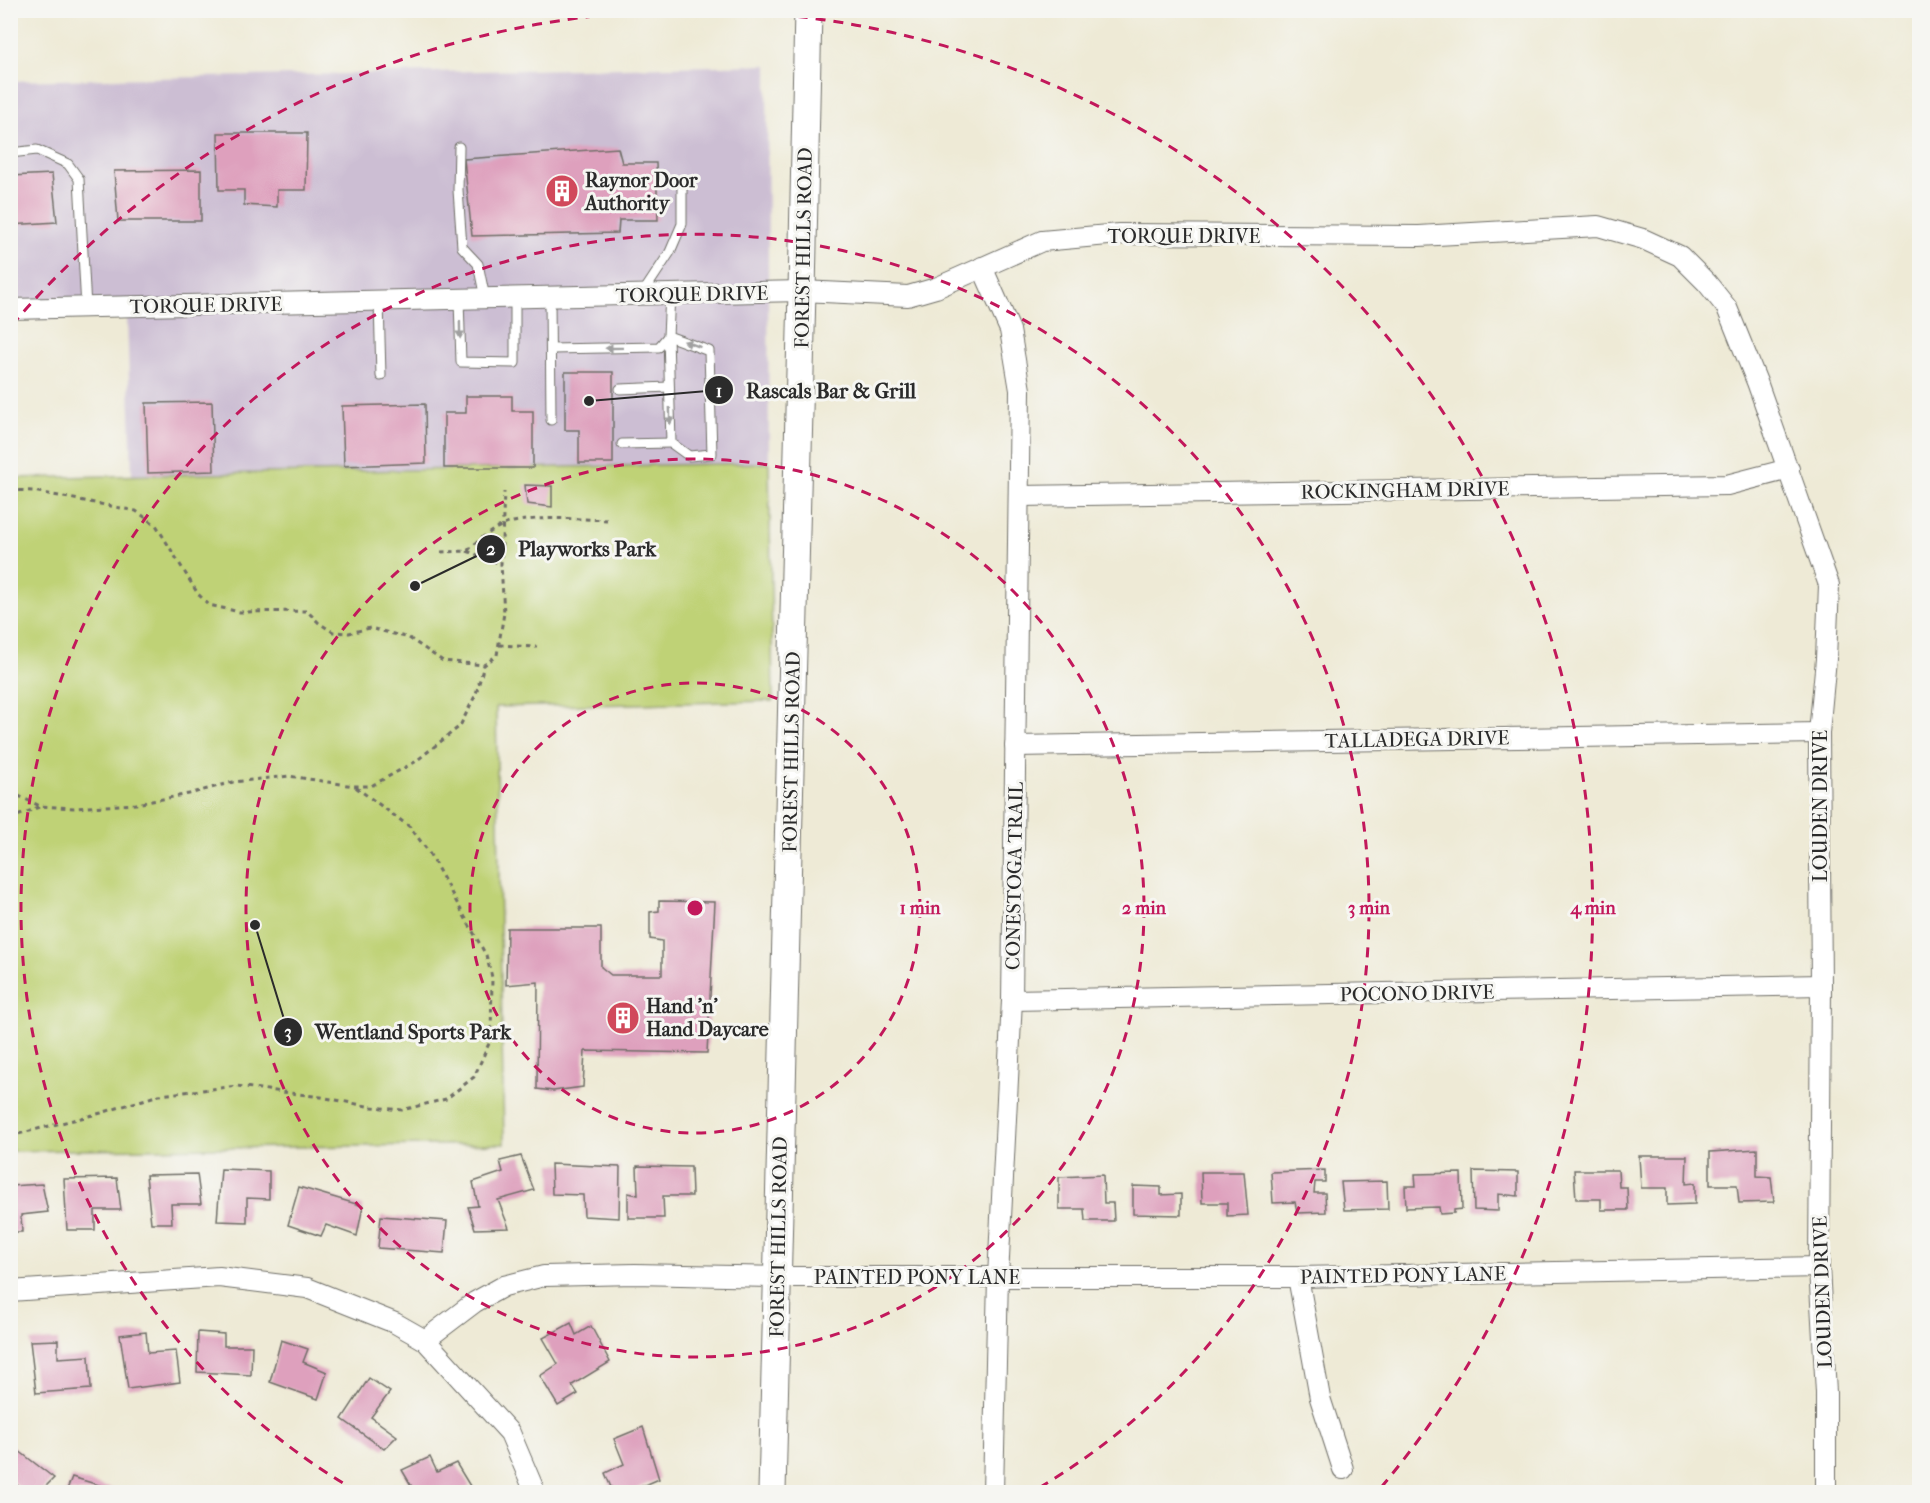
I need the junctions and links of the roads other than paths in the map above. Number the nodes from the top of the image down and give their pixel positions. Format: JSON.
{"nodes":[{"id":1,"x":807,"y":10,"type":"edge"},
{"id":2,"x":459,"y":147,"type":"dead end"},
{"id":3,"x":10,"y":153,"type":"edge"},
{"id":4,"x":682,"y":182,"type":"dead end"},
{"id":5,"x":1680,"y":256,"type":"joint"},
{"id":6,"x":982,"y":267,"type":"junction"},
{"id":7,"x":802,"y":291,"type":"junction"},
{"id":8,"x":670,"y":294,"type":"junction"},
{"id":9,"x":642,"y":295,"type":"junction"},
{"id":10,"x":550,"y":297,"type":"junction"},
{"id":11,"x":485,"y":298,"type":"junction"},
{"id":12,"x":515,"y":298,"type":"junction"},
{"id":13,"x":459,"y":299,"type":"junction"},
{"id":14,"x":379,"y":301,"type":"junction"},
{"id":15,"x":86,"y":308,"type":"junction"},
{"id":16,"x":10,"y":309,"type":"edge"},
{"id":17,"x":668,"y":336,"type":"junction"},
{"id":18,"x":551,"y":349,"type":"junction"},
{"id":19,"x":381,"y":376,"type":"dead end"},
{"id":20,"x":669,"y":387,"type":"junction"},
{"id":21,"x":620,"y":389,"type":"dead end"},
{"id":22,"x":551,"y":420,"type":"dead end"},
{"id":23,"x":671,"y":443,"type":"junction"},
{"id":24,"x":622,"y":444,"type":"dead end"},
{"id":25,"x":1789,"y":469,"type":"junction"},
{"id":26,"x":1020,"y":496,"type":"junction"},
{"id":27,"x":1819,"y":733,"type":"junction"},
{"id":28,"x":1015,"y":746,"type":"junction"},
{"id":29,"x":1821,"y":986,"type":"junction"},
{"id":30,"x":1012,"y":1000,"type":"junction"},
{"id":31,"x":1819,"y":1267,"type":"junction"},
{"id":32,"x":777,"y":1277,"type":"junction"},
{"id":33,"x":998,"y":1277,"type":"junction"},
{"id":34,"x":1298,"y":1277,"type":"junction"},
{"id":35,"x":10,"y":1291,"type":"edge"},
{"id":36,"x":424,"y":1340,"type":"junction"},
{"id":37,"x":1343,"y":1469,"type":"dead end"},
{"id":38,"x":535,"y":1492,"type":"edge"},
{"id":39,"x":772,"y":1492,"type":"edge"},
{"id":40,"x":993,"y":1492,"type":"edge"},
{"id":41,"x":1826,"y":1492,"type":"edge"}],
"edges":[{"from":1,"to":7,"type":"street","name":"FOREST HILLS ROAD"},
{"from":2,"to":11,"type":"lane"},
{"from":3,"to":15,"type":"lane"},
{"from":4,"to":9,"type":"lane"},
{"from":5,"to":6,"type":"street","name":"TORQUE DRIVE"},
{"from":5,"to":25,"type":"street","name":"LOUDEN DRIVE"},
{"from":6,"to":7,"type":"street","name":"TORQUE DRIVE"},
{"from":6,"to":26,"type":"street","name":"CONESTOGA TRAIL"},
{"from":7,"to":8,"type":"street","name":"TORQUE DRIVE"},
{"from":7,"to":32,"type":"street","name":"FOREST HILLS ROAD"},
{"from":8,"to":9,"type":"street","name":"TORQUE DRIVE"},
{"from":8,"to":17,"type":"lane"},
{"from":9,"to":10,"type":"street","name":"TORQUE DRIVE"},
{"from":10,"to":12,"type":"street","name":"TORQUE DRIVE"},
{"from":10,"to":18,"type":"lane"},
{"from":11,"to":12,"type":"street","name":"TORQUE DRIVE"},
{"from":11,"to":13,"type":"street","name":"TORQUE DRIVE"},
{"from":13,"to":12,"type":"lane","one_way":true},
{"from":13,"to":14,"type":"street","name":"TORQUE DRIVE"},
{"from":14,"to":15,"type":"street","name":"TORQUE DRIVE"},
{"from":14,"to":19,"type":"lane"},
{"from":15,"to":16,"type":"street","name":"TORQUE DRIVE"},
{"from":17,"to":18,"type":"lane","one_way":true},
{"from":17,"to":20,"type":"lane"},
{"from":23,"to":17,"type":"lane","one_way":true},
{"from":18,"to":22,"type":"lane"},
{"from":20,"to":21,"type":"lane"},
{"from":20,"to":23,"type":"lane","one_way":true},
{"from":23,"to":24,"type":"lane"},
{"from":25,"to":26,"type":"street","name":"ROCKINGHAM DRIVE"},
{"from":25,"to":27,"type":"street","name":"LOUDEN DRIVE"},
{"from":26,"to":28,"type":"street","name":"CONESTOGA TRAIL"},
{"from":27,"to":28,"type":"street","name":"TALLADEGA DRIVE"},
{"from":27,"to":29,"type":"street","name":"LOUDEN DRIVE"},
{"from":28,"to":30,"type":"street","name":"CONESTOGA TRAIL"},
{"from":29,"to":30,"type":"street","name":"POCONO DRIVE"},
{"from":29,"to":31,"type":"street","name":"LOUDEN DRIVE"},
{"from":30,"to":33,"type":"street","name":"CONESTOGA TRAIL"},
{"from":31,"to":34,"type":"street","name":"PAINTED PONY LANE"},
{"from":31,"to":41,"type":"street","name":"LOUDEN DRIVE"},
{"from":32,"to":33,"type":"street","name":"PAINTED PONY LANE"},
{"from":32,"to":36,"type":"street","name":"PAINTED PONY LANE"},
{"from":32,"to":39,"type":"street","name":"FOREST HILLS ROAD"},
{"from":33,"to":34,"type":"street","name":"PAINTED PONY LANE"},
{"from":33,"to":40,"type":"street","name":"CONESTOGA TRAIL"},
{"from":34,"to":37,"type":"street"},
{"from":35,"to":36,"type":"street"},
{"from":36,"to":38,"type":"street"}]}
